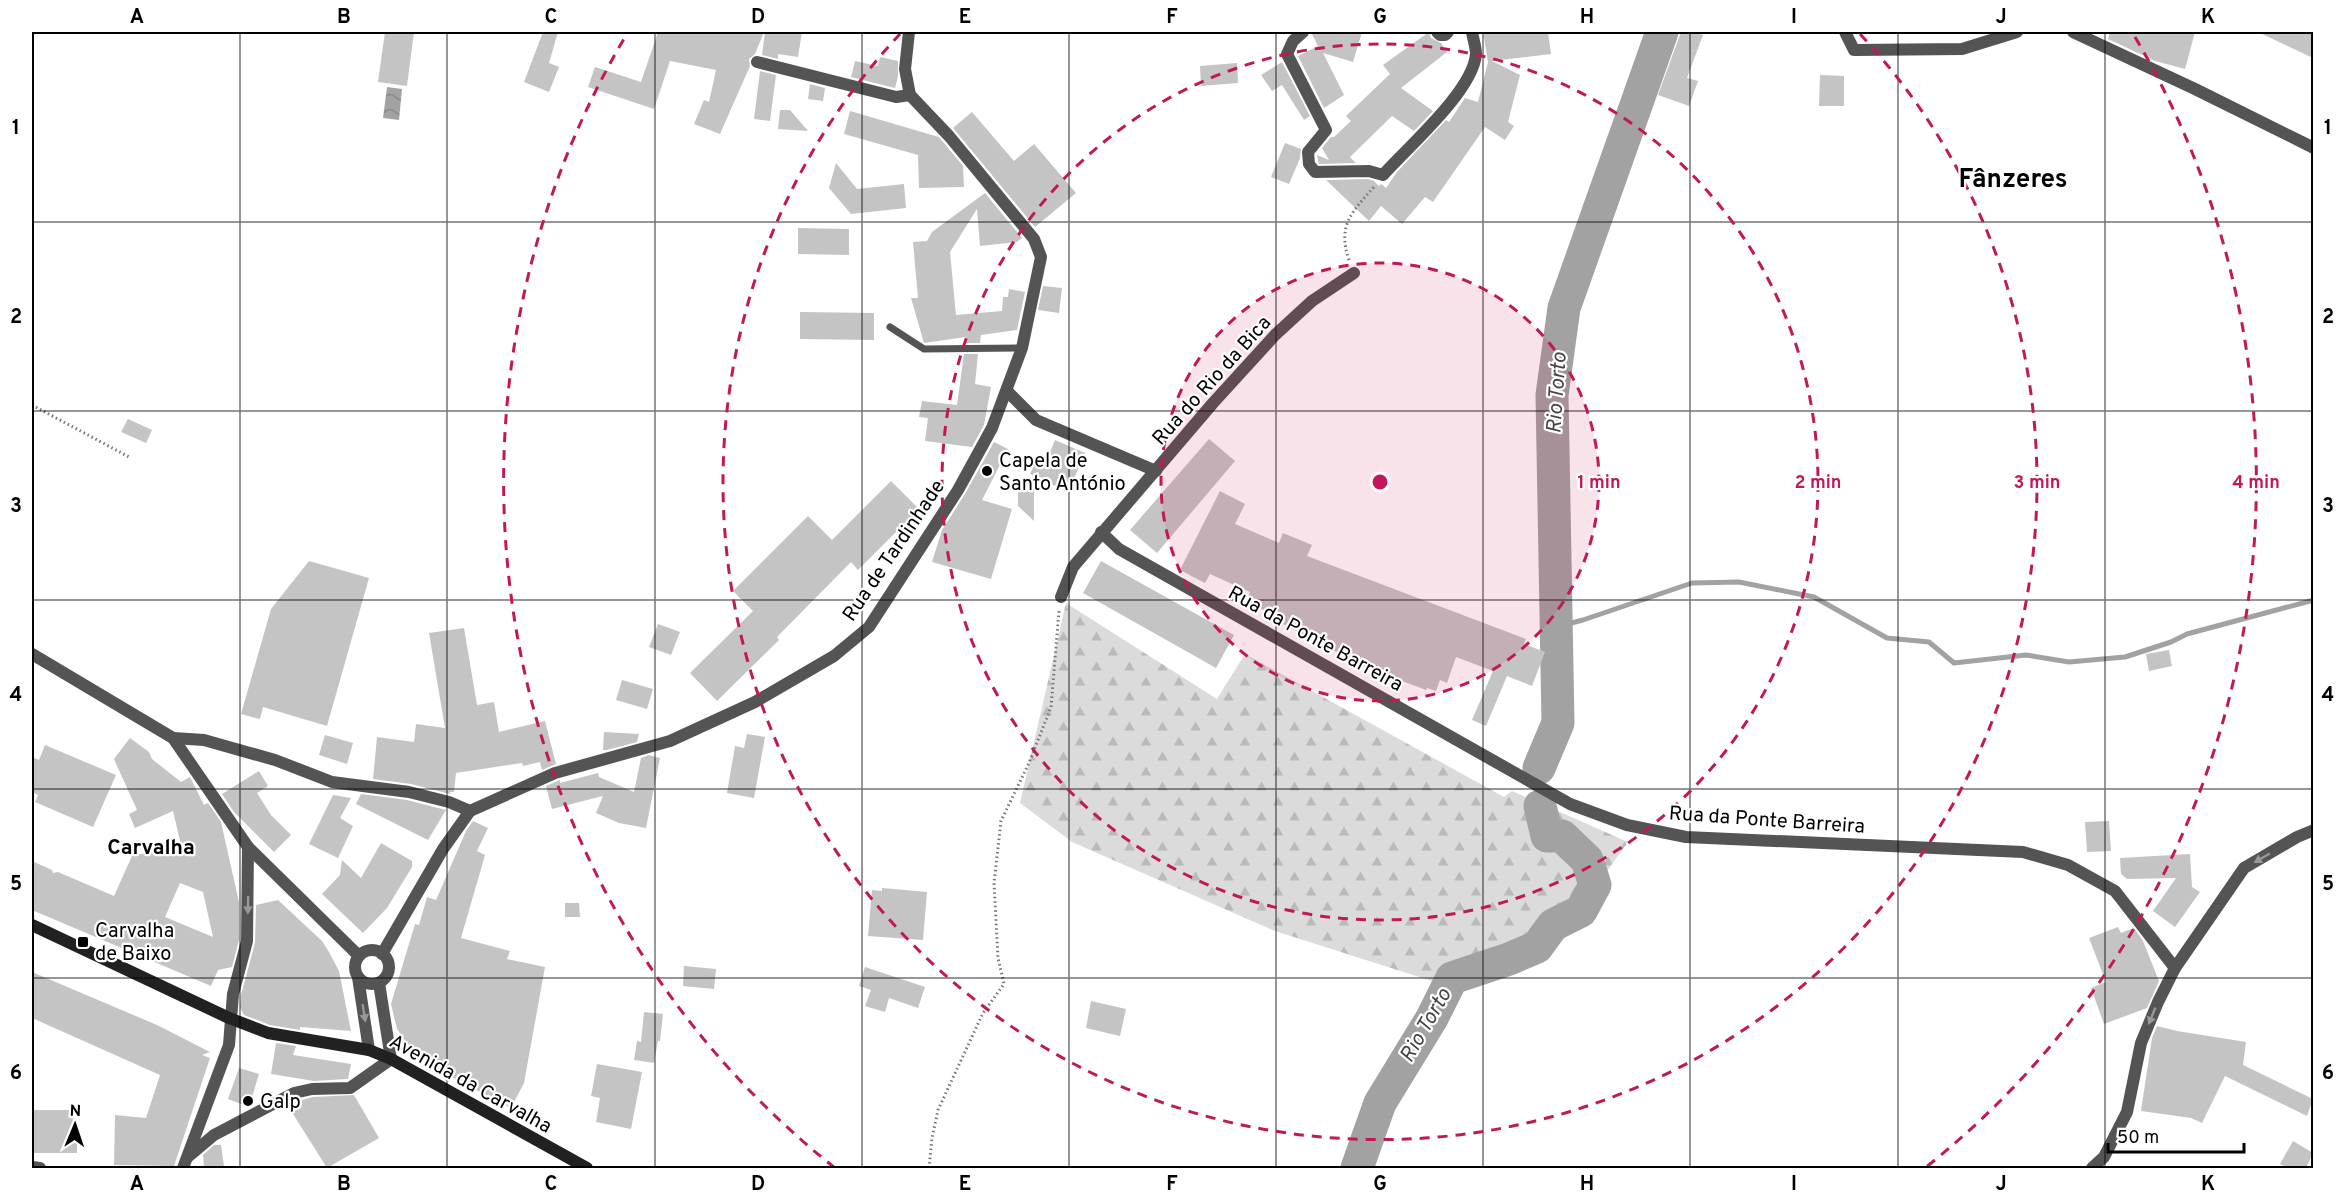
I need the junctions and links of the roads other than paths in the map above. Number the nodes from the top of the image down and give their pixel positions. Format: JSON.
{"nodes":[{"id":1,"x":909,"y":32,"type":"edge"},
{"id":2,"x":1303,"y":32,"type":"edge"},
{"id":3,"x":1437,"y":32,"type":"edge"},
{"id":4,"x":1448,"y":32,"type":"edge"},
{"id":5,"x":1472,"y":32,"type":"edge"},
{"id":6,"x":1845,"y":32,"type":"edge"},
{"id":7,"x":2017,"y":32,"type":"edge"},
{"id":8,"x":2073,"y":32,"type":"edge"},
{"id":9,"x":757,"y":62,"type":"dead end"},
{"id":10,"x":910,"y":96,"type":"junction"},
{"id":11,"x":2313,"y":148,"type":"edge"},
{"id":12,"x":1354,"y":273,"type":"road end"},
{"id":13,"x":890,"y":327,"type":"dead end"},
{"id":14,"x":1022,"y":348,"type":"junction"},
{"id":15,"x":1007,"y":391,"type":"junction"},
{"id":16,"x":1156,"y":471,"type":"junction"},
{"id":17,"x":1101,"y":532,"type":"junction"},
{"id":18,"x":1061,"y":597,"type":"road end"},
{"id":19,"x":32,"y":654,"type":"edge"},
{"id":20,"x":173,"y":738,"type":"junction"},
{"id":21,"x":470,"y":811,"type":"junction"},
{"id":22,"x":2313,"y":830,"type":"edge"},
{"id":23,"x":248,"y":847,"type":"junction"},
{"id":24,"x":32,"y":926,"type":"edge"},
{"id":25,"x":382,"y":954,"type":"junction"},
{"id":26,"x":359,"y":956,"type":"junction"},
{"id":27,"x":2175,"y":968,"type":"junction"},
{"id":28,"x":358,"y":977,"type":"junction"},
{"id":29,"x":378,"y":983,"type":"junction"},
{"id":30,"x":229,"y":1018,"type":"junction"},
{"id":31,"x":369,"y":1050,"type":"junction"},
{"id":32,"x":391,"y":1059,"type":"junction"},
{"id":33,"x":185,"y":1163,"type":"edge"},
{"id":34,"x":32,"y":1167,"type":"edge"},
{"id":35,"x":40,"y":1168,"type":"edge"},
{"id":36,"x":587,"y":1168,"type":"edge"},
{"id":37,"x":2092,"y":1168,"type":"edge"}],
"edges":[{"from":1,"to":10,"type":"street"},
{"from":2,"to":5,"type":"street"},
{"from":3,"to":4,"type":"street"},
{"from":6,"to":7,"type":"street"},
{"from":8,"to":11,"type":"street"},
{"from":9,"to":10,"type":"street"},
{"from":10,"to":14,"type":"street","name":"Rua de Tardinhade"},
{"from":12,"to":16,"type":"street","name":"Rua do Rio da Bica"},
{"from":13,"to":14,"type":"lane"},
{"from":14,"to":15,"type":"street","name":"Rua de Tardinhade"},
{"from":15,"to":16,"type":"street"},
{"from":15,"to":21,"type":"street","name":"Rua de Tardinhade"},
{"from":16,"to":17,"type":"street","name":"Rua do Rio da Bica"},
{"from":17,"to":18,"type":"street","name":"Rua do Rio da Bica"},
{"from":17,"to":27,"type":"street","name":"Rua da Ponte Barreira"},
{"from":19,"to":20,"type":"street"},
{"from":20,"to":21,"type":"street"},
{"from":20,"to":23,"type":"street"},
{"from":21,"to":25,"type":"street"},
{"from":22,"to":27,"type":"street","one_way":true},
{"from":23,"to":26,"type":"street"},
{"from":23,"to":30,"type":"street","one_way":true},
{"from":24,"to":30,"type":"street","name":"Avenida da Carvalha"},
{"from":25,"to":26,"type":"street"},
{"from":25,"to":29,"type":"street"},
{"from":26,"to":28,"type":"street"},
{"from":27,"to":37,"type":"street","one_way":true},
{"from":28,"to":29,"type":"street"},
{"from":28,"to":31,"type":"street","one_way":true},
{"from":29,"to":32,"type":"street"},
{"from":30,"to":31,"type":"street","name":"Avenida da Carvalha"},
{"from":30,"to":33,"type":"street"},
{"from":31,"to":32,"type":"street","name":"Avenida da Carvalha"},
{"from":32,"to":33,"type":"street"},
{"from":32,"to":36,"type":"street","name":"Avenida da Carvalha"},
{"from":34,"to":35,"type":"street"}]}
